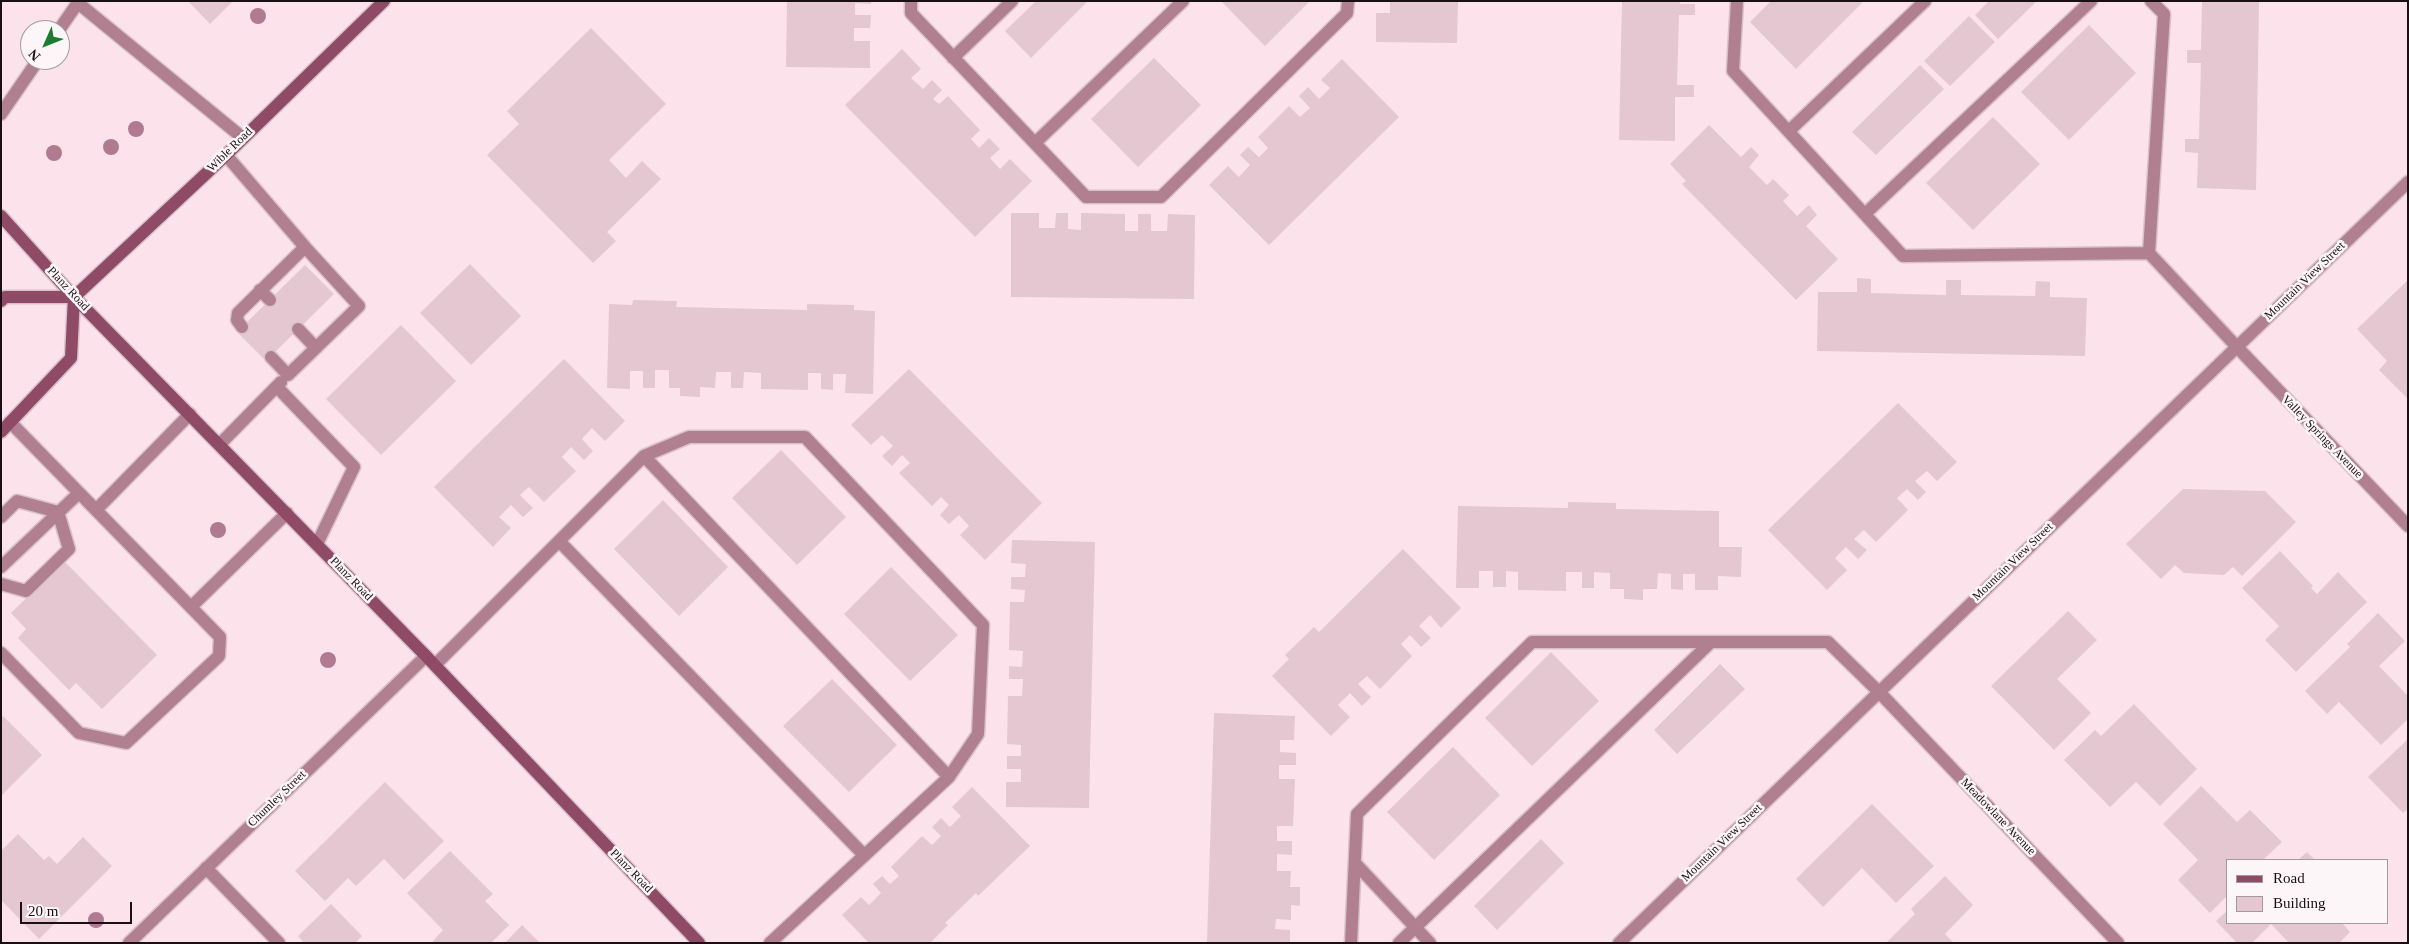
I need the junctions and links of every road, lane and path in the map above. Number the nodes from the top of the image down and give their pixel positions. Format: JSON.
{"nodes":[{"id":1,"x":384,"y":1,"type":"edge"},
{"id":2,"x":911,"y":1,"type":"edge"},
{"id":3,"x":1012,"y":1,"type":"edge"},
{"id":4,"x":1182,"y":1,"type":"edge"},
{"id":5,"x":1348,"y":1,"type":"edge"},
{"id":6,"x":1737,"y":1,"type":"edge"},
{"id":7,"x":1925,"y":1,"type":"edge"},
{"id":8,"x":2091,"y":1,"type":"edge"},
{"id":9,"x":2151,"y":1,"type":"edge"},
{"id":10,"x":78,"y":2,"type":"edge"},
{"id":11,"x":66,"y":20,"type":"edge"},
{"id":12,"x":953,"y":58,"type":"junction"},
{"id":13,"x":31,"y":70,"type":"edge"},
{"id":14,"x":1,"y":114,"type":"edge"},
{"id":15,"x":1789,"y":131,"type":"junction"},
{"id":16,"x":243,"y":138,"type":"junction"},
{"id":17,"x":1035,"y":143,"type":"junction"},
{"id":18,"x":226,"y":155,"type":"junction"},
{"id":19,"x":2408,"y":182,"type":"edge"},
{"id":20,"x":1864,"y":214,"type":"junction"},
{"id":21,"x":1,"y":216,"type":"edge"},
{"id":22,"x":304,"y":247,"type":"junction"},
{"id":23,"x":2149,"y":253,"type":"junction"},
{"id":24,"x":260,"y":290,"type":"junction"},
{"id":25,"x":74,"y":297,"type":"junction"},
{"id":26,"x":270,"y":300,"type":"dead end"},
{"id":27,"x":1,"y":301,"type":"edge"},
{"id":28,"x":242,"y":327,"type":"dead end"},
{"id":29,"x":298,"y":329,"type":"dead end"},
{"id":30,"x":2237,"y":347,"type":"junction"},
{"id":31,"x":316,"y":348,"type":"junction"},
{"id":32,"x":270,"y":357,"type":"dead end"},
{"id":33,"x":288,"y":375,"type":"junction"},
{"id":34,"x":277,"y":387,"type":"junction"},
{"id":35,"x":190,"y":414,"type":"junction"},
{"id":36,"x":6,"y":427,"type":"edge"},
{"id":37,"x":220,"y":444,"type":"junction"},
{"id":38,"x":644,"y":456,"type":"junction"},
{"id":39,"x":79,"y":493,"type":"junction"},
{"id":40,"x":96,"y":510,"type":"junction"},
{"id":41,"x":58,"y":512,"type":"junction"},
{"id":42,"x":287,"y":513,"type":"junction"},
{"id":43,"x":1,"y":517,"type":"edge"},
{"id":44,"x":2408,"y":526,"type":"edge"},
{"id":45,"x":559,"y":541,"type":"junction"},
{"id":46,"x":317,"y":544,"type":"junction"},
{"id":47,"x":1,"y":567,"type":"edge"},
{"id":48,"x":1,"y":584,"type":"edge"},
{"id":49,"x":192,"y":606,"type":"junction"},
{"id":50,"x":1710,"y":642,"type":"junction"},
{"id":51,"x":1,"y":653,"type":"edge"},
{"id":52,"x":426,"y":656,"type":"junction"},
{"id":53,"x":435,"y":665,"type":"junction"},
{"id":54,"x":1879,"y":692,"type":"junction"},
{"id":55,"x":948,"y":777,"type":"junction"},
{"id":56,"x":864,"y":855,"type":"junction"},
{"id":57,"x":1355,"y":863,"type":"junction"},
{"id":58,"x":206,"y":868,"type":"junction"},
{"id":59,"x":1415,"y":927,"type":"junction"},
{"id":60,"x":129,"y":943,"type":"edge"},
{"id":61,"x":279,"y":943,"type":"edge"},
{"id":62,"x":700,"y":943,"type":"edge"},
{"id":63,"x":770,"y":943,"type":"edge"},
{"id":64,"x":1351,"y":943,"type":"edge"},
{"id":65,"x":1398,"y":943,"type":"edge"},
{"id":66,"x":1430,"y":943,"type":"edge"},
{"id":67,"x":1619,"y":943,"type":"edge"},
{"id":68,"x":2118,"y":943,"type":"edge"}],
"edges":[{"from":1,"to":16,"type":"street","name":"Wible Road"},
{"from":2,"to":12,"type":"street"},
{"from":3,"to":12,"type":"street"},
{"from":4,"to":17,"type":"street"},
{"from":5,"to":17,"type":"street"},
{"from":6,"to":15,"type":"street"},
{"from":7,"to":15,"type":"street"},
{"from":8,"to":20,"type":"street"},
{"from":9,"to":23,"type":"street"},
{"from":10,"to":11,"type":"street"},
{"from":10,"to":16,"type":"street"},
{"from":12,"to":17,"type":"street"},
{"from":13,"to":14,"type":"street"},
{"from":15,"to":20,"type":"street"},
{"from":16,"to":18,"type":"street","name":"Wible Road"},
{"from":18,"to":22,"type":"street"},
{"from":18,"to":25,"type":"street","name":"Wible Road"},
{"from":19,"to":30,"type":"street","name":"Mountain View Street"},
{"from":20,"to":23,"type":"street"},
{"from":21,"to":25,"type":"street","name":"Planz Road"},
{"from":22,"to":24,"type":"street"},
{"from":22,"to":31,"type":"street"},
{"from":23,"to":30,"type":"street","name":"Valley Springs Avenue"},
{"from":24,"to":26,"type":"street"},
{"from":24,"to":28,"type":"street"},
{"from":25,"to":27,"type":"street"},
{"from":25,"to":35,"type":"street","name":"Planz Road"},
{"from":25,"to":36,"type":"street"},
{"from":29,"to":31,"type":"street"},
{"from":30,"to":44,"type":"street","name":"Valley Springs Avenue"},
{"from":30,"to":54,"type":"street","name":"Mountain View Street"},
{"from":31,"to":33,"type":"street"},
{"from":32,"to":33,"type":"street"},
{"from":33,"to":34,"type":"street"},
{"from":34,"to":37,"type":"street"},
{"from":34,"to":46,"type":"street"},
{"from":35,"to":37,"type":"street","name":"Planz Road"},
{"from":35,"to":40,"type":"street"},
{"from":36,"to":39,"type":"street"},
{"from":37,"to":42,"type":"street","name":"Planz Road"},
{"from":38,"to":45,"type":"street"},
{"from":38,"to":55,"type":"street"},
{"from":38,"to":55,"type":"street"},
{"from":39,"to":40,"type":"street"},
{"from":39,"to":41,"type":"street"},
{"from":40,"to":49,"type":"street"},
{"from":41,"to":43,"type":"street"},
{"from":41,"to":47,"type":"street"},
{"from":41,"to":48,"type":"street"},
{"from":42,"to":46,"type":"street","name":"Planz Road"},
{"from":42,"to":49,"type":"street"},
{"from":45,"to":53,"type":"street"},
{"from":45,"to":56,"type":"street"},
{"from":46,"to":52,"type":"street","name":"Planz Road"},
{"from":49,"to":51,"type":"street"},
{"from":50,"to":54,"type":"street","name":"Meadowlane Avenue"},
{"from":50,"to":57,"type":"street","name":"Meadowlane Avenue"},
{"from":50,"to":59,"type":"street"},
{"from":52,"to":53,"type":"street","name":"Planz Road"},
{"from":52,"to":58,"type":"street","name":"Chumley Street"},
{"from":53,"to":62,"type":"street","name":"Planz Road"},
{"from":54,"to":67,"type":"street","name":"Mountain View Street"},
{"from":54,"to":68,"type":"street","name":"Meadowlane Avenue"},
{"from":55,"to":56,"type":"street"},
{"from":56,"to":63,"type":"street"},
{"from":57,"to":59,"type":"street"},
{"from":57,"to":64,"type":"street","name":"Meadowlane Avenue"},
{"from":58,"to":60,"type":"street","name":"Chumley Street"},
{"from":58,"to":61,"type":"street"},
{"from":59,"to":65,"type":"street"},
{"from":59,"to":66,"type":"street"}]}
